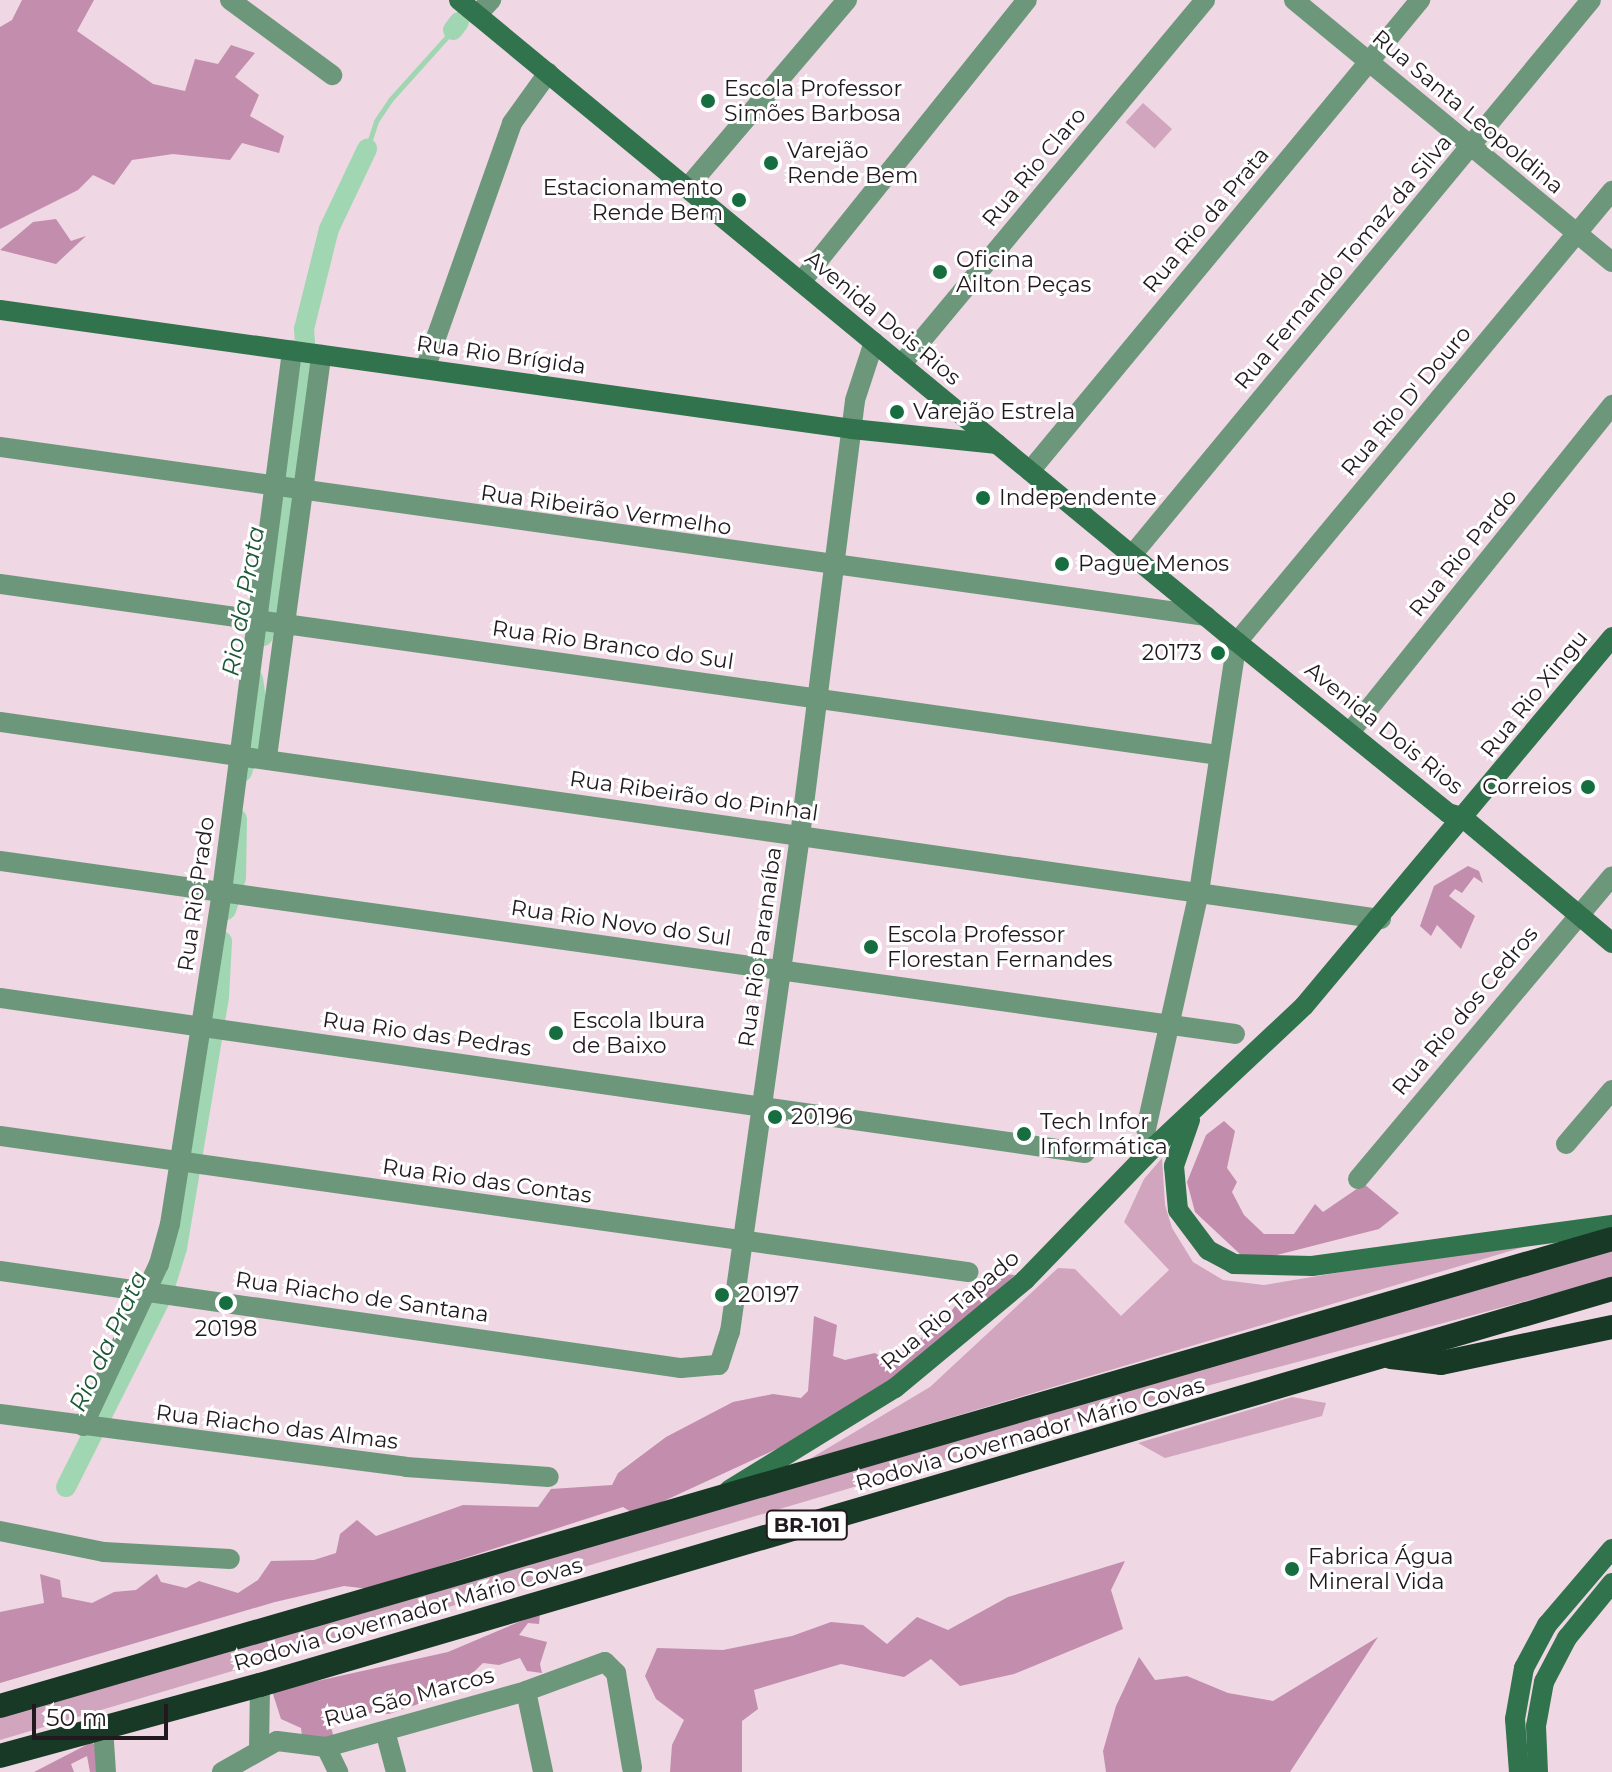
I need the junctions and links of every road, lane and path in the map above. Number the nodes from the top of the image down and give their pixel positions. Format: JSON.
{"nodes":[{"id":1,"x":230,"y":0,"type":"edge"},
{"id":2,"x":459,"y":0,"type":"edge"},
{"id":3,"x":847,"y":0,"type":"edge"},
{"id":4,"x":1027,"y":0,"type":"edge"},
{"id":5,"x":1205,"y":0,"type":"edge"},
{"id":6,"x":1294,"y":0,"type":"edge"},
{"id":7,"x":1420,"y":0,"type":"edge"},
{"id":8,"x":1591,"y":0,"type":"edge"},
{"id":9,"x":484,"y":8,"type":"edge"},
{"id":10,"x":1369,"y":61,"type":"junction"},
{"id":11,"x":548,"y":73,"type":"junction"},
{"id":12,"x":332,"y":75,"type":"dead end"},
{"id":13,"x":1472,"y":144,"type":"junction"},
{"id":14,"x":687,"y":188,"type":"junction"},
{"id":15,"x":1612,"y":191,"type":"edge"},
{"id":16,"x":1577,"y":233,"type":"junction"},
{"id":17,"x":1612,"y":262,"type":"edge"},
{"id":18,"x":801,"y":282,"type":"junction"},
{"id":19,"x":0,"y":310,"type":"edge"},
{"id":20,"x":874,"y":342,"type":"junction"},
{"id":21,"x":293,"y":352,"type":"junction"},
{"id":22,"x":320,"y":355,"type":"junction"},
{"id":23,"x":901,"y":365,"type":"junction"},
{"id":24,"x":425,"y":369,"type":"junction"},
{"id":25,"x":1612,"y":405,"type":"edge"},
{"id":26,"x":852,"y":429,"type":"junction"},
{"id":27,"x":997,"y":444,"type":"junction"},
{"id":28,"x":0,"y":447,"type":"edge"},
{"id":29,"x":1030,"y":471,"type":"junction"},
{"id":30,"x":291,"y":491,"type":"junction"},
{"id":31,"x":1132,"y":555,"type":"junction"},
{"id":32,"x":836,"y":566,"type":"junction"},
{"id":33,"x":0,"y":584,"type":"edge"},
{"id":34,"x":1206,"y":616,"type":"junction"},
{"id":35,"x":271,"y":621,"type":"junction"},
{"id":36,"x":1612,"y":637,"type":"edge"},
{"id":37,"x":1237,"y":642,"type":"junction"},
{"id":38,"x":818,"y":698,"type":"junction"},
{"id":39,"x":0,"y":722,"type":"edge"},
{"id":40,"x":1351,"y":731,"type":"junction"},
{"id":41,"x":1219,"y":755,"type":"junction"},
{"id":42,"x":240,"y":756,"type":"junction"},
{"id":43,"x":265,"y":757,"type":"junction"},
{"id":44,"x":1462,"y":817,"type":"junction"},
{"id":45,"x":800,"y":836,"type":"junction"},
{"id":46,"x":0,"y":861,"type":"edge"},
{"id":47,"x":1612,"y":876,"type":"edge"},
{"id":48,"x":230,"y":891,"type":"junction"},
{"id":49,"x":1199,"y":892,"type":"junction"},
{"id":50,"x":1578,"y":913,"type":"junction"},
{"id":51,"x":1381,"y":919,"type":"junction"},
{"id":52,"x":1612,"y":943,"type":"edge"},
{"id":53,"x":779,"y":971,"type":"junction"},
{"id":54,"x":0,"y":998,"type":"edge"},
{"id":55,"x":1172,"y":1026,"type":"junction"},
{"id":56,"x":210,"y":1029,"type":"junction"},
{"id":57,"x":1235,"y":1034,"type":"dead end"},
{"id":58,"x":1612,"y":1090,"type":"edge"},
{"id":59,"x":762,"y":1105,"type":"junction"},
{"id":60,"x":1193,"y":1112,"type":"junction"},
{"id":61,"x":1146,"y":1129,"type":"dead end"},
{"id":62,"x":0,"y":1136,"type":"edge"},
{"id":63,"x":1566,"y":1144,"type":"dead end"},
{"id":64,"x":1085,"y":1153,"type":"dead end"},
{"id":65,"x":190,"y":1163,"type":"junction"},
{"id":66,"x":1358,"y":1179,"type":"dead end"},
{"id":67,"x":1612,"y":1225,"type":"edge"},
{"id":68,"x":1612,"y":1239,"type":"edge"},
{"id":69,"x":743,"y":1241,"type":"junction"},
{"id":70,"x":0,"y":1271,"type":"edge"},
{"id":71,"x":968,"y":1272,"type":"dead end"},
{"id":72,"x":1612,"y":1289,"type":"edge"},
{"id":73,"x":154,"y":1292,"type":"junction"},
{"id":74,"x":1612,"y":1327,"type":"edge"},
{"id":75,"x":1381,"y":1355,"type":"junction"},
{"id":76,"x":716,"y":1368,"type":"joint"},
{"id":77,"x":0,"y":1414,"type":"edge"},
{"id":78,"x":91,"y":1427,"type":"junction"},
{"id":79,"x":549,"y":1477,"type":"dead end"},
{"id":80,"x":706,"y":1504,"type":"junction"},
{"id":81,"x":0,"y":1531,"type":"edge"},
{"id":82,"x":1612,"y":1549,"type":"edge"},
{"id":83,"x":230,"y":1559,"type":"dead end"},
{"id":84,"x":1612,"y":1583,"type":"edge"},
{"id":85,"x":260,"y":1685,"type":"junction"},
{"id":86,"x":526,"y":1691,"type":"junction"},
{"id":87,"x":0,"y":1706,"type":"edge"},
{"id":88,"x":103,"y":1727,"type":"junction"},
{"id":89,"x":385,"y":1731,"type":"junction"},
{"id":90,"x":326,"y":1747,"type":"junction"},
{"id":91,"x":259,"y":1750,"type":"junction"},
{"id":92,"x":0,"y":1756,"type":"edge"},
{"id":93,"x":632,"y":1768,"type":"dead end"},
{"id":94,"x":229,"y":1771,"type":"edge"},
{"id":95,"x":106,"y":1772,"type":"edge"},
{"id":96,"x":338,"y":1772,"type":"edge"},
{"id":97,"x":396,"y":1772,"type":"edge"},
{"id":98,"x":543,"y":1772,"type":"edge"},
{"id":99,"x":1519,"y":1772,"type":"edge"},
{"id":100,"x":1538,"y":1772,"type":"edge"}],
"edges":[{"from":1,"to":12,"type":"street"},
{"from":2,"to":9,"type":"main road","name":"Avenida Dois Rios"},
{"from":3,"to":14,"type":"street"},
{"from":4,"to":18,"type":"street"},
{"from":5,"to":23,"type":"street","name":"Rua Rio Claro"},
{"from":6,"to":10,"type":"street","name":"Rua Santa Leopoldina"},
{"from":7,"to":10,"type":"street","name":"Rua Rio da Prata"},
{"from":8,"to":13,"type":"street","name":"Rua Fernando Tomaz da Silva"},
{"from":9,"to":11,"type":"main road","name":"Avenida Dois Rios"},
{"from":10,"to":13,"type":"street","name":"Rua Santa Leopoldina"},
{"from":10,"to":29,"type":"street","name":"Rua Rio da Prata"},
{"from":11,"to":14,"type":"main road","name":"Avenida Dois Rios"},
{"from":11,"to":24,"type":"street"},
{"from":13,"to":16,"type":"street","name":"Rua Santa Leopoldina"},
{"from":13,"to":31,"type":"street","name":"Rua Fernando Tomaz da Silva"},
{"from":14,"to":18,"type":"main road","name":"Avenida Dois Rios"},
{"from":15,"to":16,"type":"street","name":"Rua Rio D' Douro"},
{"from":16,"to":17,"type":"street","name":"Rua Santa Leopoldina"},
{"from":16,"to":37,"type":"street","name":"Rua Rio D' Douro"},
{"from":18,"to":20,"type":"main road","name":"Avenida Dois Rios"},
{"from":19,"to":21,"type":"main road","name":"Rua Rio Brígida"},
{"from":20,"to":23,"type":"main road","name":"Avenida Dois Rios"},
{"from":20,"to":26,"type":"street","name":"Rua Rio Paranaíba"},
{"from":21,"to":22,"type":"main road","name":"Rua Rio Brígida"},
{"from":21,"to":30,"type":"street","name":"Rua Rio Prado"},
{"from":22,"to":24,"type":"main road","name":"Rua Rio Brígida"},
{"from":22,"to":30,"type":"street","name":"Rua Rio Prado"},
{"from":23,"to":27,"type":"main road","name":"Avenida Dois Rios"},
{"from":24,"to":26,"type":"main road","name":"Rua Rio Brígida"},
{"from":25,"to":40,"type":"street","name":"Rua Rio Pardo"},
{"from":26,"to":27,"type":"main road","name":"Rua Rio Brígida"},
{"from":26,"to":32,"type":"street","name":"Rua Rio Paranaíba"},
{"from":27,"to":29,"type":"main road","name":"Avenida Dois Rios"},
{"from":28,"to":30,"type":"street","name":"Rua Ribeirão Vermelho"},
{"from":29,"to":31,"type":"main road","name":"Avenida Dois Rios"},
{"from":30,"to":32,"type":"street","name":"Rua Ribeirão Vermelho"},
{"from":30,"to":35,"type":"street","name":"Rua Rio Prado"},
{"from":31,"to":34,"type":"main road","name":"Avenida Dois Rios"},
{"from":32,"to":34,"type":"street","name":"Rua Ribeirão Vermelho"},
{"from":32,"to":38,"type":"street","name":"Rua Rio Paranaíba"},
{"from":33,"to":35,"type":"street","name":"Rua Rio Branco do Sul"},
{"from":34,"to":37,"type":"main road","name":"Avenida Dois Rios"},
{"from":35,"to":38,"type":"street","name":"Rua Rio Branco do Sul"},
{"from":35,"to":42,"type":"street","name":"Rua Rio Prado"},
{"from":35,"to":43,"type":"street","name":"Rua Rio Prado"},
{"from":36,"to":44,"type":"main road","name":"Rua Rio Xingu"},
{"from":37,"to":40,"type":"main road","name":"Avenida Dois Rios"},
{"from":37,"to":41,"type":"street"},
{"from":38,"to":41,"type":"street","name":"Rua Rio Branco do Sul"},
{"from":38,"to":45,"type":"street","name":"Rua Rio Paranaíba"},
{"from":39,"to":42,"type":"street","name":"Rua Ribeirão do Pinhal"},
{"from":40,"to":44,"type":"main road","name":"Avenida Dois Rios"},
{"from":41,"to":49,"type":"street"},
{"from":42,"to":43,"type":"street","name":"Rua Ribeirão do Pinhal"},
{"from":42,"to":48,"type":"street","name":"Rua Rio Prado"},
{"from":43,"to":45,"type":"street","name":"Rua Ribeirão do Pinhal"},
{"from":44,"to":50,"type":"main road","name":"Avenida Dois Rios"},
{"from":44,"to":51,"type":"main road","name":"Rua Rio Tapado"},
{"from":45,"to":49,"type":"street","name":"Rua Ribeirão do Pinhal"},
{"from":45,"to":53,"type":"street","name":"Rua Rio Paranaíba"},
{"from":46,"to":48,"type":"street","name":"Rua Rio Novo do Sul"},
{"from":47,"to":50,"type":"street","name":"Rua Rio dos Cedros"},
{"from":48,"to":53,"type":"street","name":"Rua Rio Novo do Sul"},
{"from":48,"to":56,"type":"street","name":"Rua Rio Prado"},
{"from":49,"to":51,"type":"street","name":"Rua Ribeirão do Pinhal"},
{"from":49,"to":55,"type":"street"},
{"from":50,"to":52,"type":"main road","name":"Avenida Dois Rios"},
{"from":50,"to":66,"type":"street","name":"Rua Rio dos Cedros"},
{"from":51,"to":60,"type":"main road","name":"Rua Rio Tapado"},
{"from":53,"to":55,"type":"street","name":"Rua Rio Novo do Sul"},
{"from":53,"to":59,"type":"street","name":"Rua Rio Paranaíba"},
{"from":54,"to":56,"type":"street","name":"Rua Rio das Pedras"},
{"from":55,"to":57,"type":"street","name":"Rua Rio Novo do Sul"},
{"from":55,"to":61,"type":"street"},
{"from":56,"to":59,"type":"street","name":"Rua Rio das Pedras"},
{"from":56,"to":65,"type":"street","name":"Rua Rio Prado"},
{"from":58,"to":63,"type":"street"},
{"from":59,"to":64,"type":"street","name":"Rua Rio das Pedras"},
{"from":59,"to":69,"type":"street","name":"Rua Rio Paranaíba"},
{"from":60,"to":67,"type":"main road","name":"Rua Rio Tapado"},
{"from":60,"to":80,"type":"main road","name":"Rua Rio Tapado"},
{"from":62,"to":65,"type":"street","name":"Rua Rio das Contas"},
{"from":65,"to":69,"type":"street","name":"Rua Rio das Contas"},
{"from":65,"to":73,"type":"street","name":"Rua Rio Prado"},
{"from":68,"to":80,"type":"highway","name":"Rodovia Governador Mário Covas","number":"BR-101"},
{"from":69,"to":71,"type":"street","name":"Rua Rio das Contas"},
{"from":69,"to":76,"type":"street","name":"Rua Rio Paranaíba"},
{"from":70,"to":73,"type":"street","name":"Rua Riacho de Santana"},
{"from":72,"to":75,"type":"highway","name":"Rodovia Governador Mário Covas","number":"BR-101"},
{"from":73,"to":76,"type":"street","name":"Rua Riacho de Santana"},
{"from":73,"to":78,"type":"street","name":"Rua Rio Prado"},
{"from":74,"to":75,"type":"highway"},
{"from":75,"to":85,"type":"highway","name":"Rodovia Governador Mário Covas","number":"BR-101"},
{"from":77,"to":78,"type":"street","name":"Rua Riacho das Almas"},
{"from":78,"to":79,"type":"street","name":"Rua Riacho das Almas"},
{"from":80,"to":87,"type":"highway","name":"Rodovia Governador Mário Covas","number":"BR-101"},
{"from":81,"to":83,"type":"street"},
{"from":82,"to":99,"type":"main road"},
{"from":84,"to":100,"type":"main road"},
{"from":85,"to":88,"type":"highway","name":"Rodovia Governador Mário Covas","number":"BR-101"},
{"from":85,"to":91,"type":"street"},
{"from":86,"to":89,"type":"street","name":"Rua São Marcos"},
{"from":86,"to":93,"type":"street","name":"Rua São Marcos"},
{"from":86,"to":98,"type":"street"},
{"from":88,"to":92,"type":"highway","name":"Rodovia Governador Mário Covas","number":"BR-101"},
{"from":88,"to":95,"type":"street"},
{"from":89,"to":90,"type":"street","name":"Rua São Marcos"},
{"from":89,"to":97,"type":"street"},
{"from":90,"to":91,"type":"street","name":"Rua São Marcos"},
{"from":90,"to":96,"type":"street"},
{"from":91,"to":94,"type":"street","name":"Rua São Marcos"}]}
